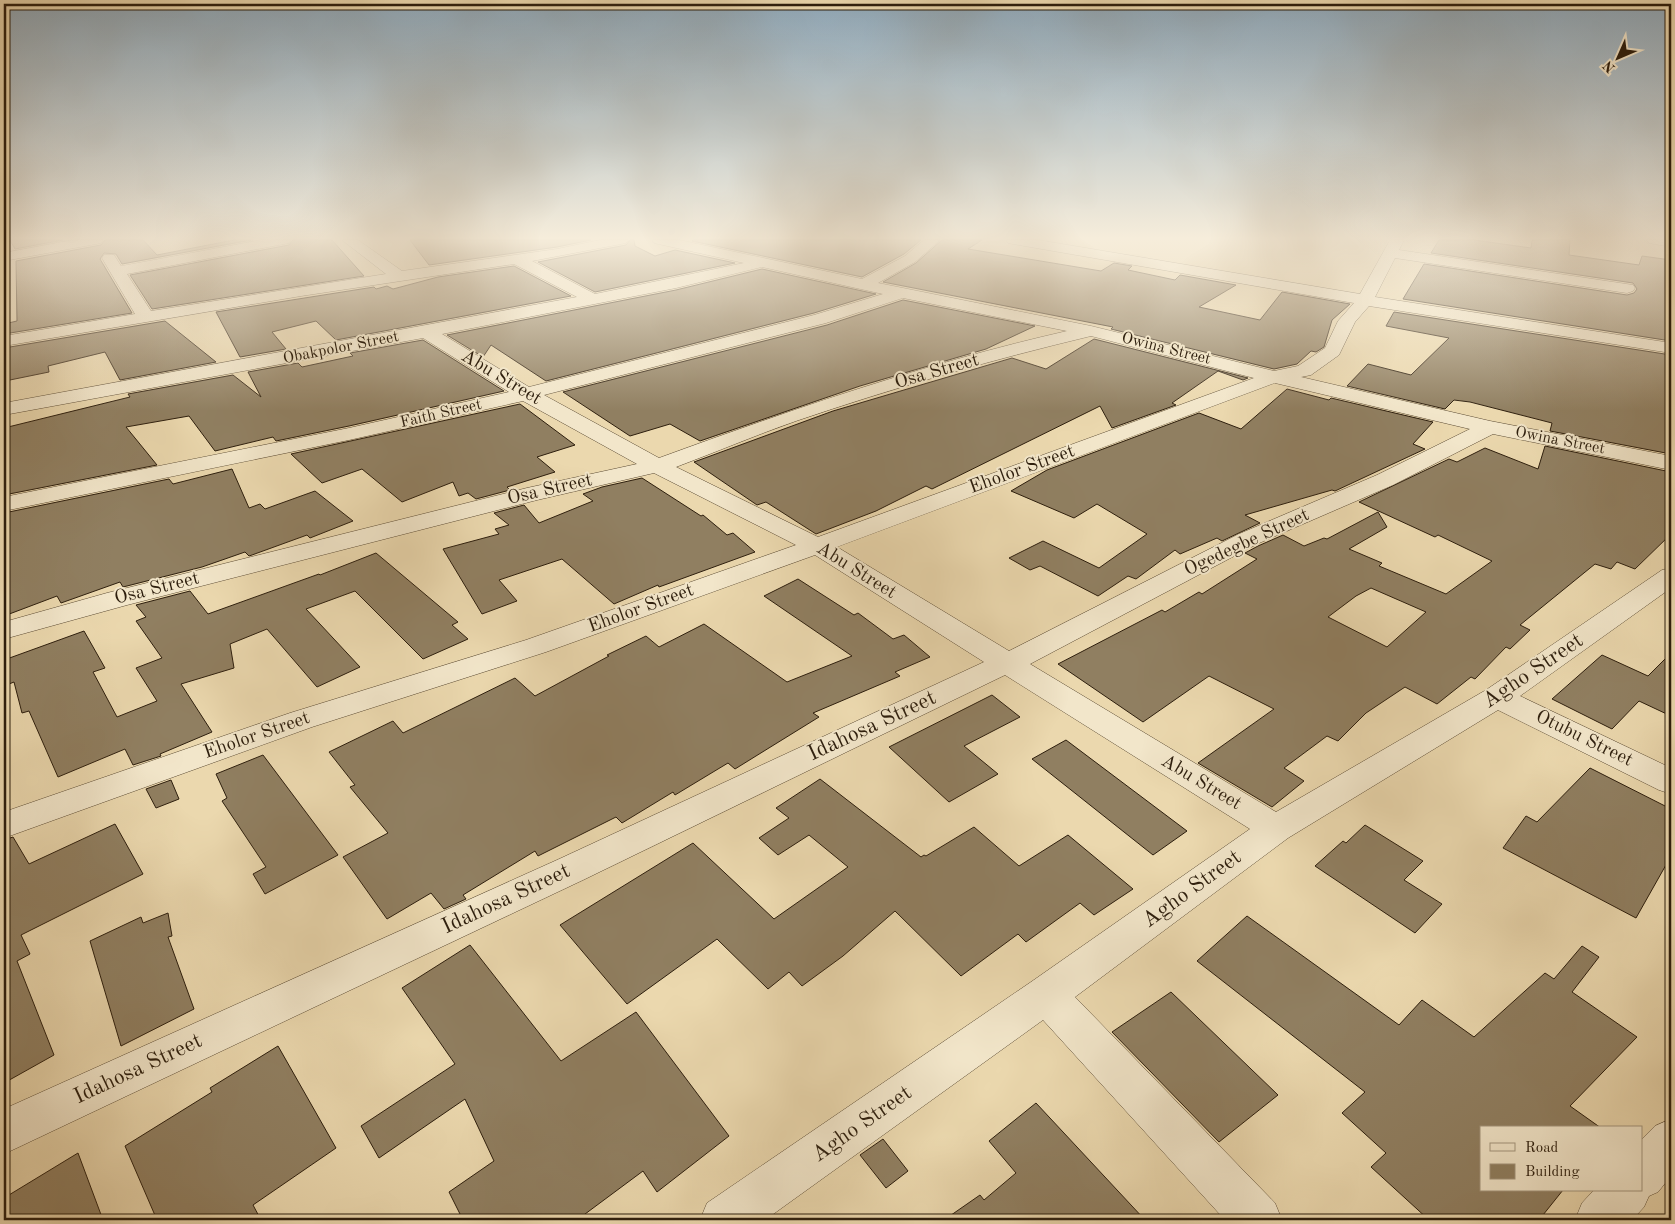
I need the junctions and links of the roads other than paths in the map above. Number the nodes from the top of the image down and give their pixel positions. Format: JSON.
{"nodes":[{"id":1,"x":135,"y":297,"type":"edge"},
{"id":2,"x":265,"y":297,"type":"edge"},
{"id":3,"x":588,"y":297,"type":"edge"},
{"id":4,"x":601,"y":297,"type":"edge"},
{"id":5,"x":889,"y":297,"type":"edge"},
{"id":6,"x":922,"y":297,"type":"edge"},
{"id":7,"x":1348,"y":297,"type":"edge"},
{"id":8,"x":1367,"y":297,"type":"edge"},
{"id":9,"x":592,"y":299,"type":"junction"},
{"id":10,"x":1365,"y":300,"type":"junction"},
{"id":11,"x":146,"y":316,"type":"junction"},
{"id":12,"x":1091,"y":331,"type":"junction"},
{"id":13,"x":426,"y":332,"type":"junction"},
{"id":14,"x":4,"y":341,"type":"edge"},
{"id":15,"x":1671,"y":348,"type":"edge"},
{"id":16,"x":1274,"y":377,"type":"junction"},
{"id":17,"x":526,"y":394,"type":"junction"},
{"id":18,"x":4,"y":409,"type":"edge"},
{"id":19,"x":1490,"y":427,"type":"junction"},
{"id":20,"x":1671,"y":464,"type":"edge"},
{"id":21,"x":657,"y":466,"type":"junction"},
{"id":22,"x":4,"y":504,"type":"edge"},
{"id":23,"x":817,"y":546,"type":"junction"},
{"id":24,"x":1671,"y":576,"type":"edge"},
{"id":25,"x":4,"y":631,"type":"edge"},
{"id":26,"x":1006,"y":664,"type":"junction"},
{"id":27,"x":1497,"y":697,"type":"junction"},
{"id":28,"x":1671,"y":782,"type":"edge"},
{"id":29,"x":4,"y":825,"type":"edge"},
{"id":30,"x":1276,"y":829,"type":"junction"},
{"id":31,"x":1046,"y":995,"type":"junction"},
{"id":32,"x":4,"y":1132,"type":"edge"},
{"id":33,"x":1671,"y":1142,"type":"edge"},
{"id":34,"x":1642,"y":1173,"type":"edge"},
{"id":35,"x":1625,"y":1192,"type":"edge"},
{"id":36,"x":724,"y":1220,"type":"edge"},
{"id":37,"x":1258,"y":1220,"type":"edge"},
{"id":38,"x":1599,"y":1220,"type":"edge"}],
"edges":[{"from":1,"to":11,"type":"street"},
{"from":2,"to":11,"type":"street"},
{"from":3,"to":9,"type":"street"},
{"from":4,"to":9,"type":"street","name":"Obakpolor Street"},
{"from":5,"to":17,"type":"street","name":"Faith Street"},
{"from":6,"to":12,"type":"street","name":"Owina Street"},
{"from":7,"to":10,"type":"street"},
{"from":8,"to":10,"type":"street","name":"Eholor Street"},
{"from":9,"to":13,"type":"street","name":"Obakpolor Street"},
{"from":10,"to":15,"type":"street"},
{"from":10,"to":16,"type":"street","name":"Eholor Street"},
{"from":11,"to":14,"type":"street"},
{"from":12,"to":16,"type":"street","name":"Owina Street"},
{"from":12,"to":21,"type":"street","name":"Osa Street"},
{"from":13,"to":17,"type":"street","name":"Abu Street"},
{"from":13,"to":18,"type":"street","name":"Obakpolor Street"},
{"from":16,"to":19,"type":"street","name":"Owina Street"},
{"from":16,"to":23,"type":"street","name":"Eholor Street"},
{"from":17,"to":21,"type":"street","name":"Abu Street"},
{"from":17,"to":22,"type":"street","name":"Faith Street"},
{"from":19,"to":20,"type":"street","name":"Owina Street"},
{"from":19,"to":26,"type":"street","name":"Ogedegbe Street"},
{"from":21,"to":23,"type":"street","name":"Abu Street"},
{"from":21,"to":25,"type":"street","name":"Osa Street"},
{"from":23,"to":26,"type":"street","name":"Abu Street"},
{"from":23,"to":29,"type":"street","name":"Eholor Street"},
{"from":24,"to":27,"type":"street","name":"Agho Street"},
{"from":26,"to":30,"type":"street","name":"Abu Street"},
{"from":26,"to":32,"type":"street","name":"Idahosa Street"},
{"from":27,"to":28,"type":"street","name":"Otubu Street"},
{"from":27,"to":30,"type":"street","name":"Agho Street"},
{"from":30,"to":31,"type":"street","name":"Agho Street"},
{"from":31,"to":36,"type":"street","name":"Agho Street"},
{"from":31,"to":37,"type":"street"},
{"from":33,"to":34,"type":"street"},
{"from":35,"to":38,"type":"street"}]}
